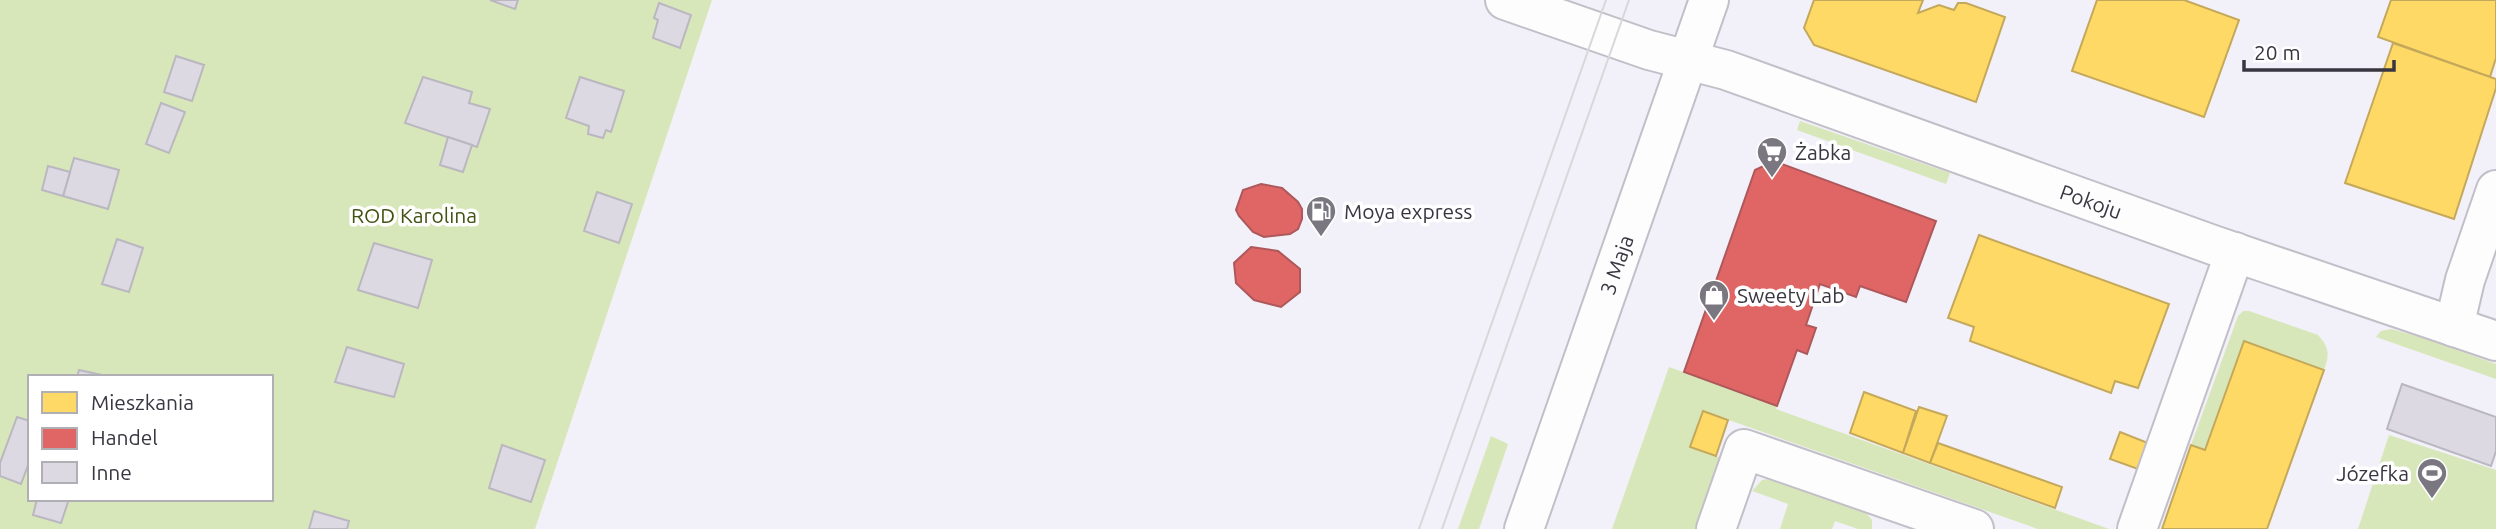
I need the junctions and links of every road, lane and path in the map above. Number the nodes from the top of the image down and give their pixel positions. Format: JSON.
{"nodes":[{"id":1,"x":1504,"y":0,"type":"edge"},
{"id":2,"x":1709,"y":0,"type":"edge"},
{"id":3,"x":1687,"y":60,"type":"junction"},
{"id":4,"x":2496,"y":190,"type":"edge"},
{"id":5,"x":2235,"y":252,"type":"junction"},
{"id":6,"x":2454,"y":327,"type":"junction"},
{"id":7,"x":2496,"y":341,"type":"edge"},
{"id":8,"x":1895,"y":516,"type":"edge"},
{"id":9,"x":1524,"y":529,"type":"edge"},
{"id":10,"x":1716,"y":529,"type":"edge"},
{"id":11,"x":1974,"y":529,"type":"edge"},
{"id":12,"x":2137,"y":529,"type":"edge"}],
"edges":[{"from":1,"to":3,"type":"street","name":"Pokoju"},
{"from":2,"to":3,"type":"street","name":"3 Maja"},
{"from":3,"to":5,"type":"street","name":"Pokoju"},
{"from":3,"to":9,"type":"street","name":"3 Maja"},
{"from":4,"to":6,"type":"street"},
{"from":5,"to":6,"type":"street","name":"Pokoju"},
{"from":5,"to":12,"type":"street"},
{"from":6,"to":7,"type":"street","name":"Pokoju"},
{"from":8,"to":10,"type":"street"},
{"from":8,"to":11,"type":"street"}]}
